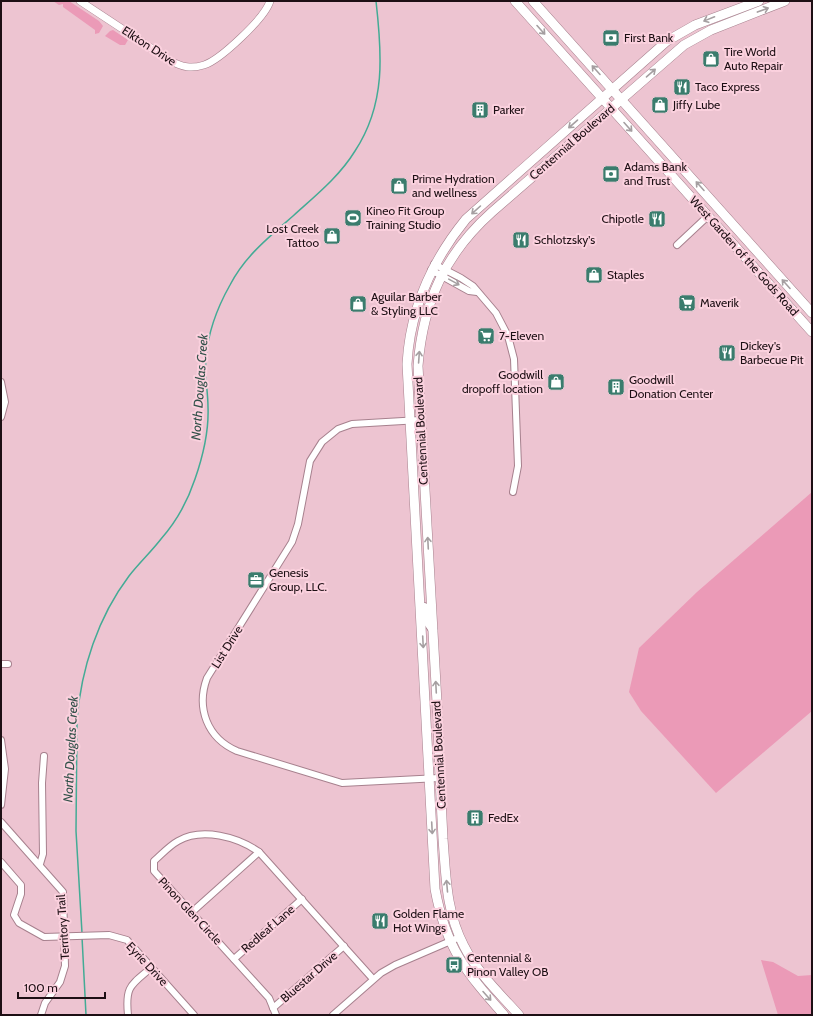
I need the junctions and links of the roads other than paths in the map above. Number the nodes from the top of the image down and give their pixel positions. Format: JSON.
{"nodes":[{"id":1,"x":80,"y":1,"type":"edge"},
{"id":2,"x":270,"y":1,"type":"edge"},
{"id":3,"x":515,"y":1,"type":"edge"},
{"id":4,"x":533,"y":1,"type":"edge"},
{"id":5,"x":759,"y":1,"type":"edge"},
{"id":6,"x":785,"y":1,"type":"edge"},
{"id":7,"x":613,"y":89,"type":"junction"},
{"id":8,"x":602,"y":98,"type":"junction"},
{"id":9,"x":622,"y":99,"type":"junction"},
{"id":10,"x":612,"y":108,"type":"junction"},
{"id":11,"x":708,"y":216,"type":"junction"},
{"id":12,"x":677,"y":245,"type":"dead end"},
{"id":13,"x":433,"y":267,"type":"junction"},
{"id":14,"x":442,"y":272,"type":"junction"},
{"id":15,"x":774,"y":290,"type":"junction"},
{"id":16,"x":812,"y":313,"type":"edge"},
{"id":17,"x":812,"y":325,"type":"edge"},
{"id":18,"x":812,"y":332,"type":"edge"},
{"id":19,"x":1,"y":382,"type":"edge"},
{"id":20,"x":1,"y":417,"type":"edge"},
{"id":21,"x":410,"y":420,"type":"junction"},
{"id":22,"x":420,"y":420,"type":"junction"},
{"id":23,"x":513,"y":492,"type":"dead end"},
{"id":24,"x":418,"y":549,"type":"junction"},
{"id":25,"x":433,"y":630,"type":"junction"},
{"id":26,"x":1,"y":664,"type":"edge"},
{"id":27,"x":8,"y":664,"type":"dead end"},
{"id":28,"x":1,"y":740,"type":"edge"},
{"id":29,"x":44,"y":756,"type":"dead end"},
{"id":30,"x":439,"y":778,"type":"junction"},
{"id":31,"x":429,"y":779,"type":"junction"},
{"id":32,"x":1,"y":805,"type":"edge"},
{"id":33,"x":1,"y":822,"type":"edge"},
{"id":34,"x":260,"y":852,"type":"junction"},
{"id":35,"x":1,"y":862,"type":"edge"},
{"id":36,"x":40,"y":864,"type":"junction"},
{"id":37,"x":302,"y":899,"type":"junction"},
{"id":38,"x":192,"y":912,"type":"junction"},
{"id":39,"x":66,"y":937,"type":"junction"},
{"id":40,"x":460,"y":937,"type":"junction"},
{"id":41,"x":450,"y":941,"type":"junction"},
{"id":42,"x":344,"y":946,"type":"junction"},
{"id":43,"x":234,"y":958,"type":"junction"},
{"id":44,"x":151,"y":968,"type":"junction"},
{"id":45,"x":373,"y":979,"type":"junction"},
{"id":46,"x":273,"y":1008,"type":"junction"},
{"id":47,"x":41,"y":1015,"type":"edge"},
{"id":48,"x":128,"y":1015,"type":"edge"},
{"id":49,"x":194,"y":1015,"type":"edge"},
{"id":50,"x":276,"y":1015,"type":"edge"},
{"id":51,"x":333,"y":1015,"type":"edge"},
{"id":52,"x":504,"y":1015,"type":"edge"},
{"id":53,"x":519,"y":1015,"type":"edge"}],
"edges":[{"from":1,"to":2,"type":"street","name":"Elkton Drive"},
{"from":3,"to":8,"type":"main road","name":"West Garden of the Gods Road","one_way":true},
{"from":7,"to":4,"type":"main road","name":"West Garden of the Gods Road","one_way":true},
{"from":5,"to":7,"type":"main road","name":"Centennial Boulevard","one_way":true},
{"from":9,"to":6,"type":"main road","name":"Centennial Boulevard","one_way":true},
{"from":7,"to":8,"type":"main road","name":"Centennial Boulevard"},
{"from":7,"to":9,"type":"main road","name":"West Garden of the Gods Road"},
{"from":8,"to":10,"type":"main road","name":"West Garden of the Gods Road"},
{"from":8,"to":13,"type":"main road","name":"Centennial Boulevard","one_way":true},
{"from":9,"to":10,"type":"main road","name":"Centennial Boulevard"},
{"from":16,"to":9,"type":"main road","name":"West Garden of the Gods Road","one_way":true},
{"from":10,"to":11,"type":"main road","name":"West Garden of the Gods Road","one_way":true},
{"from":10,"to":14,"type":"main road","name":"Centennial Boulevard"},
{"from":11,"to":12,"type":"street"},
{"from":11,"to":15,"type":"main road","name":"West Garden of the Gods Road"},
{"from":13,"to":14,"type":"street"},
{"from":13,"to":21,"type":"main road","name":"Centennial Boulevard"},
{"from":22,"to":14,"type":"main road","name":"Centennial Boulevard","one_way":true},
{"from":14,"to":23,"type":"street"},
{"from":15,"to":17,"type":"main road"},
{"from":15,"to":18,"type":"main road","name":"West Garden of the Gods Road"},
{"from":19,"to":20,"type":"street"},
{"from":21,"to":22,"type":"street","name":"List Drive"},
{"from":21,"to":24,"type":"main road","name":"Centennial Boulevard"},
{"from":21,"to":31,"type":"street","name":"List Drive"},
{"from":25,"to":22,"type":"main road","name":"Centennial Boulevard","one_way":true},
{"from":24,"to":25,"type":"main road"},
{"from":24,"to":31,"type":"main road","name":"Centennial Boulevard","one_way":true},
{"from":30,"to":25,"type":"main road","name":"Centennial Boulevard","one_way":true},
{"from":26,"to":27,"type":"street"},
{"from":28,"to":32,"type":"street"},
{"from":29,"to":36,"type":"street"},
{"from":30,"to":31,"type":"street","name":"List Drive"},
{"from":40,"to":30,"type":"main road","name":"Centennial Boulevard","one_way":true},
{"from":31,"to":41,"type":"main road","name":"Centennial Boulevard","one_way":true},
{"from":33,"to":36,"type":"street","name":"Territory Trail"},
{"from":34,"to":37,"type":"street","name":"Pinon Glen Circle"},
{"from":34,"to":38,"type":"street"},
{"from":34,"to":38,"type":"street","name":"Pinon Glen Circle"},
{"from":35,"to":39,"type":"street","name":"Eyrie Drive"},
{"from":36,"to":39,"type":"street","name":"Territory Trail"},
{"from":37,"to":42,"type":"street","name":"Pinon Glen Circle"},
{"from":37,"to":43,"type":"street","name":"Redleaf Lane"},
{"from":38,"to":43,"type":"street","name":"Pinon Glen Circle"},
{"from":39,"to":44,"type":"street","name":"Eyrie Drive"},
{"from":39,"to":47,"type":"street","name":"Territory Trail"},
{"from":40,"to":41,"type":"street"},
{"from":40,"to":53,"type":"main road","name":"Centennial Boulevard"},
{"from":41,"to":45,"type":"street"},
{"from":41,"to":52,"type":"main road","name":"Centennial Boulevard","one_way":true},
{"from":42,"to":45,"type":"street","name":"Pinon Glen Circle"},
{"from":42,"to":46,"type":"street","name":"Bluestar Drive"},
{"from":43,"to":46,"type":"street","name":"Pinon Glen Circle"},
{"from":44,"to":48,"type":"street"},
{"from":44,"to":49,"type":"street","name":"Eyrie Drive"},
{"from":45,"to":51,"type":"street"},
{"from":46,"to":50,"type":"street","name":"Pinon Glen Circle"}]}
